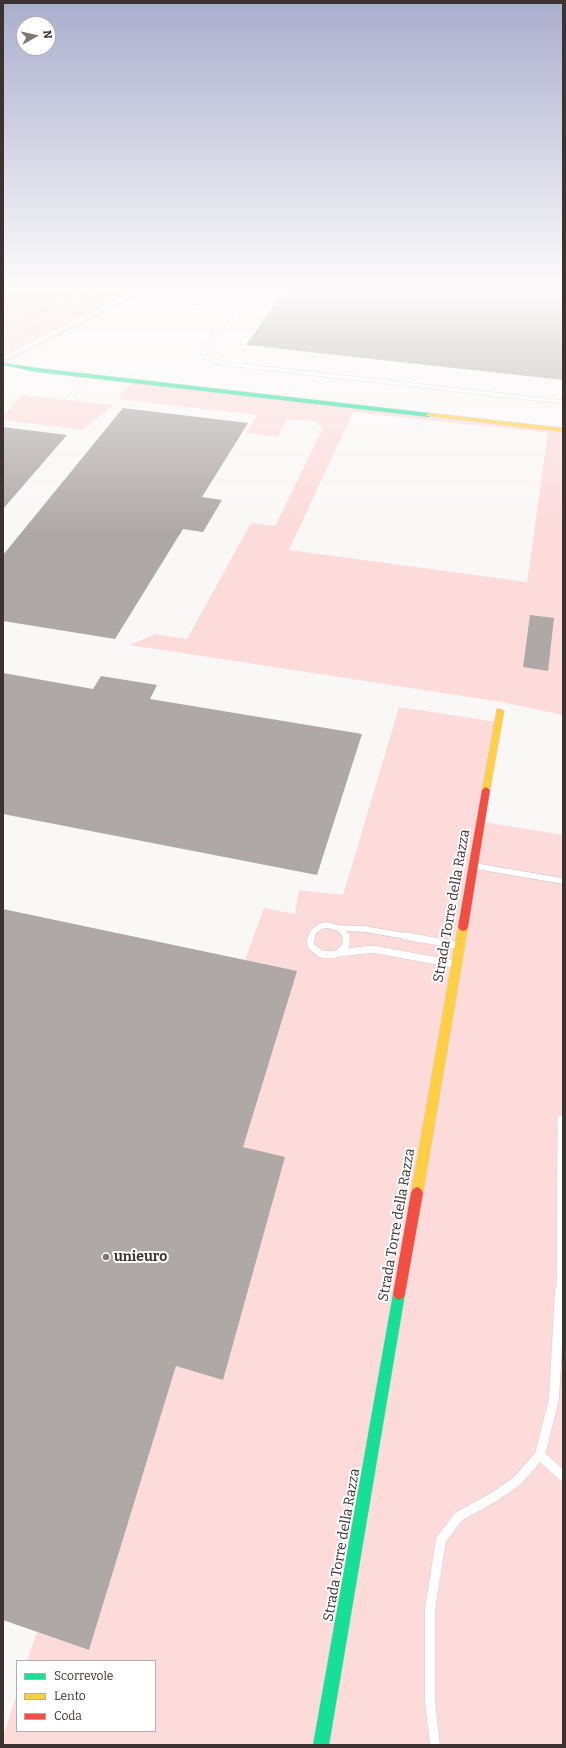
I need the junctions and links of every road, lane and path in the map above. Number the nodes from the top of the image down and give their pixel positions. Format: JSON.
{"nodes":[{"id":1,"x":43,"y":370,"type":"edge"},
{"id":2,"x":277,"y":370,"type":"edge"},
{"id":3,"x":89,"y":376,"type":"junction"},
{"id":4,"x":68,"y":399,"type":"dead end"},
{"id":5,"x":563,"y":402,"type":"edge"},
{"id":6,"x":563,"y":430,"type":"edge"},
{"id":7,"x":500,"y":711,"type":"dead end"},
{"id":8,"x":473,"y":865,"type":"junction"},
{"id":9,"x":563,"y":881,"type":"edge"},
{"id":10,"x":338,"y":928,"type":"junction"},
{"id":11,"x":459,"y":946,"type":"junction"},
{"id":12,"x":339,"y":953,"type":"junction"},
{"id":13,"x":456,"y":965,"type":"junction"},
{"id":14,"x":560,"y":1120,"type":"dead end"},
{"id":15,"x":540,"y":1455,"type":"junction"},
{"id":16,"x":563,"y":1476,"type":"edge"},
{"id":17,"x":321,"y":1745,"type":"edge"},
{"id":18,"x":435,"y":1745,"type":"edge"}],
"edges":[{"from":1,"to":3,"type":"street"},
{"from":2,"to":5,"type":"lane"},
{"from":3,"to":4,"type":"lane"},
{"from":3,"to":6,"type":"street"},
{"from":7,"to":8,"type":"street","name":"Strada Torre della Razza"},
{"from":8,"to":9,"type":"lane"},
{"from":8,"to":11,"type":"street","name":"Strada Torre della Razza"},
{"from":10,"to":11,"type":"lane"},
{"from":10,"to":12,"type":"lane"},
{"from":10,"to":12,"type":"lane"},
{"from":11,"to":13,"type":"street","name":"Strada Torre della Razza"},
{"from":12,"to":13,"type":"lane"},
{"from":13,"to":17,"type":"street","name":"Strada Torre della Razza"},
{"from":14,"to":15,"type":"lane"},
{"from":15,"to":16,"type":"lane"},
{"from":15,"to":18,"type":"lane"}]}
